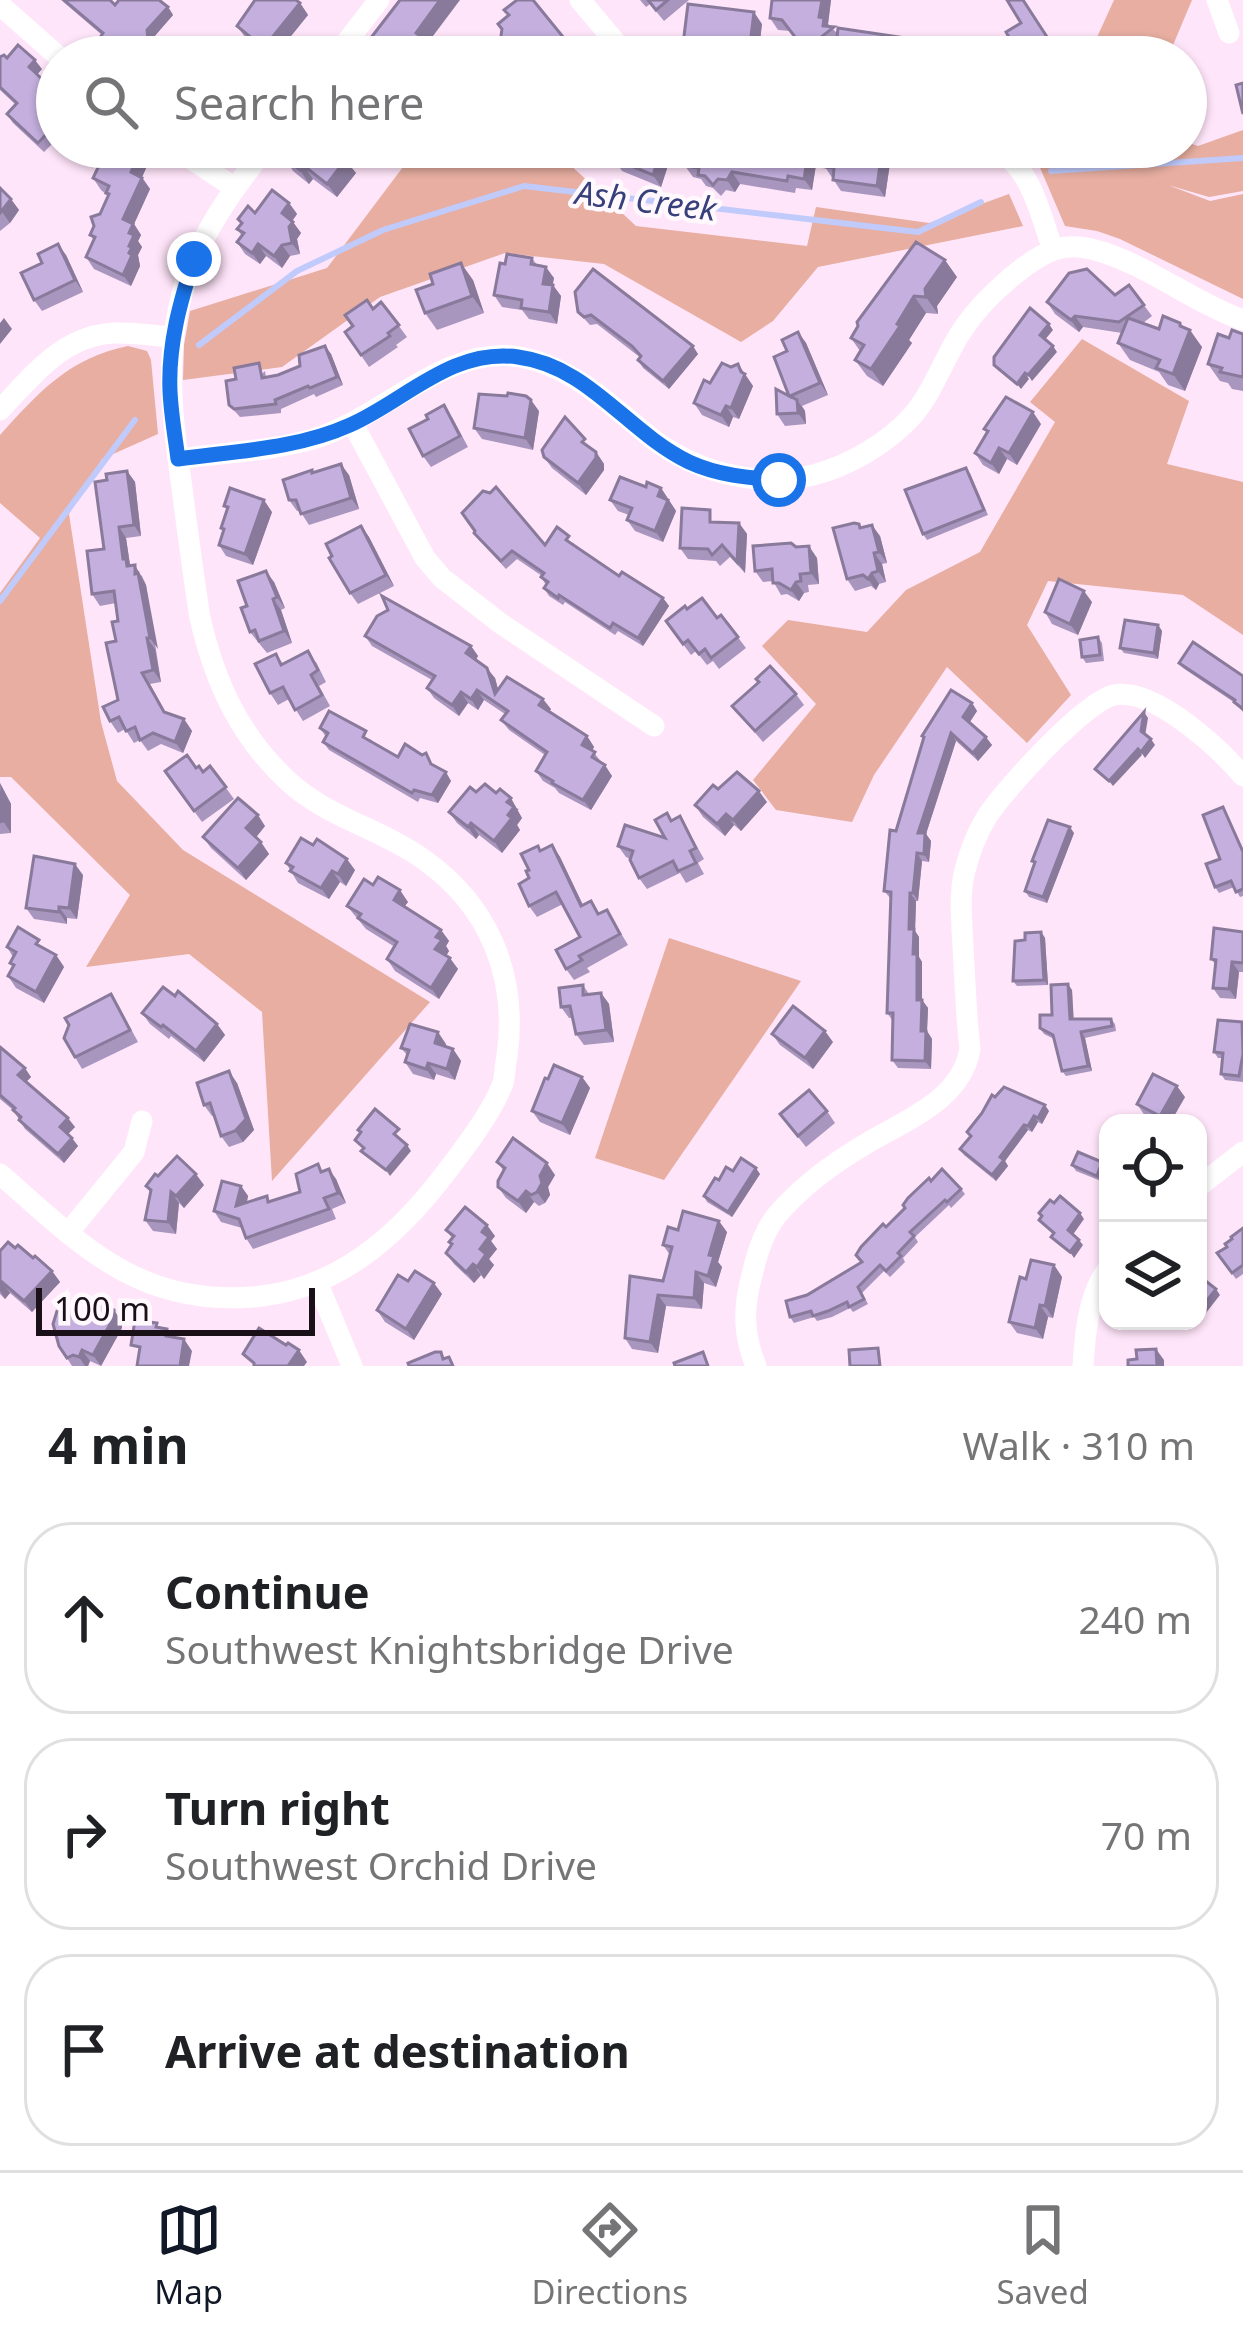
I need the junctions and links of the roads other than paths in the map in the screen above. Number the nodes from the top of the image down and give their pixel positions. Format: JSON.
{"nodes":[{"id":1,"x":379,"y":0,"type":"edge"},
{"id":2,"x":580,"y":0,"type":"edge"},
{"id":3,"x":1217,"y":0,"type":"edge"},
{"id":4,"x":0,"y":5,"type":"edge"},
{"id":5,"x":1229,"y":33,"type":"dead end"},
{"id":6,"x":351,"y":36,"type":"edge"},
{"id":7,"x":610,"y":36,"type":"edge"},
{"id":8,"x":36,"y":37,"type":"edge"},
{"id":9,"x":205,"y":168,"type":"edge"},
{"id":10,"x":250,"y":168,"type":"edge"},
{"id":11,"x":1018,"y":168,"type":"edge"},
{"id":12,"x":235,"y":188,"type":"junction"},
{"id":13,"x":1053,"y":250,"type":"junction"},
{"id":14,"x":1243,"y":320,"type":"edge"},
{"id":15,"x":173,"y":337,"type":"junction"},
{"id":16,"x":0,"y":410,"type":"edge"},
{"id":17,"x":353,"y":424,"type":"junction"},
{"id":18,"x":178,"y":459,"type":"junction"},
{"id":19,"x":654,"y":726,"type":"dead end"},
{"id":20,"x":1243,"y":776,"type":"edge"},
{"id":21,"x":142,"y":1121,"type":"dead end"},
{"id":22,"x":1243,"y":1152,"type":"edge"},
{"id":23,"x":0,"y":1174,"type":"edge"},
{"id":24,"x":1207,"y":1180,"type":"edge"},
{"id":25,"x":68,"y":1233,"type":"junction"},
{"id":26,"x":319,"y":1284,"type":"junction"},
{"id":27,"x":1099,"y":1285,"type":"edge"},
{"id":28,"x":352,"y":1366,"type":"edge"},
{"id":29,"x":756,"y":1366,"type":"edge"},
{"id":30,"x":1083,"y":1366,"type":"edge"}],
"edges":[{"from":1,"to":6,"type":"street"},
{"from":2,"to":7,"type":"street"},
{"from":3,"to":5,"type":"street"},
{"from":4,"to":8,"type":"street"},
{"from":9,"to":12,"type":"street"},
{"from":10,"to":12,"type":"street"},
{"from":11,"to":13,"type":"street"},
{"from":12,"to":15,"type":"street"},
{"from":13,"to":14,"type":"street"},
{"from":13,"to":17,"type":"street"},
{"from":15,"to":16,"type":"street"},
{"from":15,"to":18,"type":"street"},
{"from":17,"to":18,"type":"street"},
{"from":17,"to":19,"type":"street"},
{"from":18,"to":26,"type":"street"},
{"from":20,"to":29,"type":"street"},
{"from":21,"to":25,"type":"street"},
{"from":22,"to":24,"type":"street"},
{"from":23,"to":25,"type":"street"},
{"from":25,"to":26,"type":"street"},
{"from":26,"to":28,"type":"street"},
{"from":27,"to":30,"type":"street"}]}
